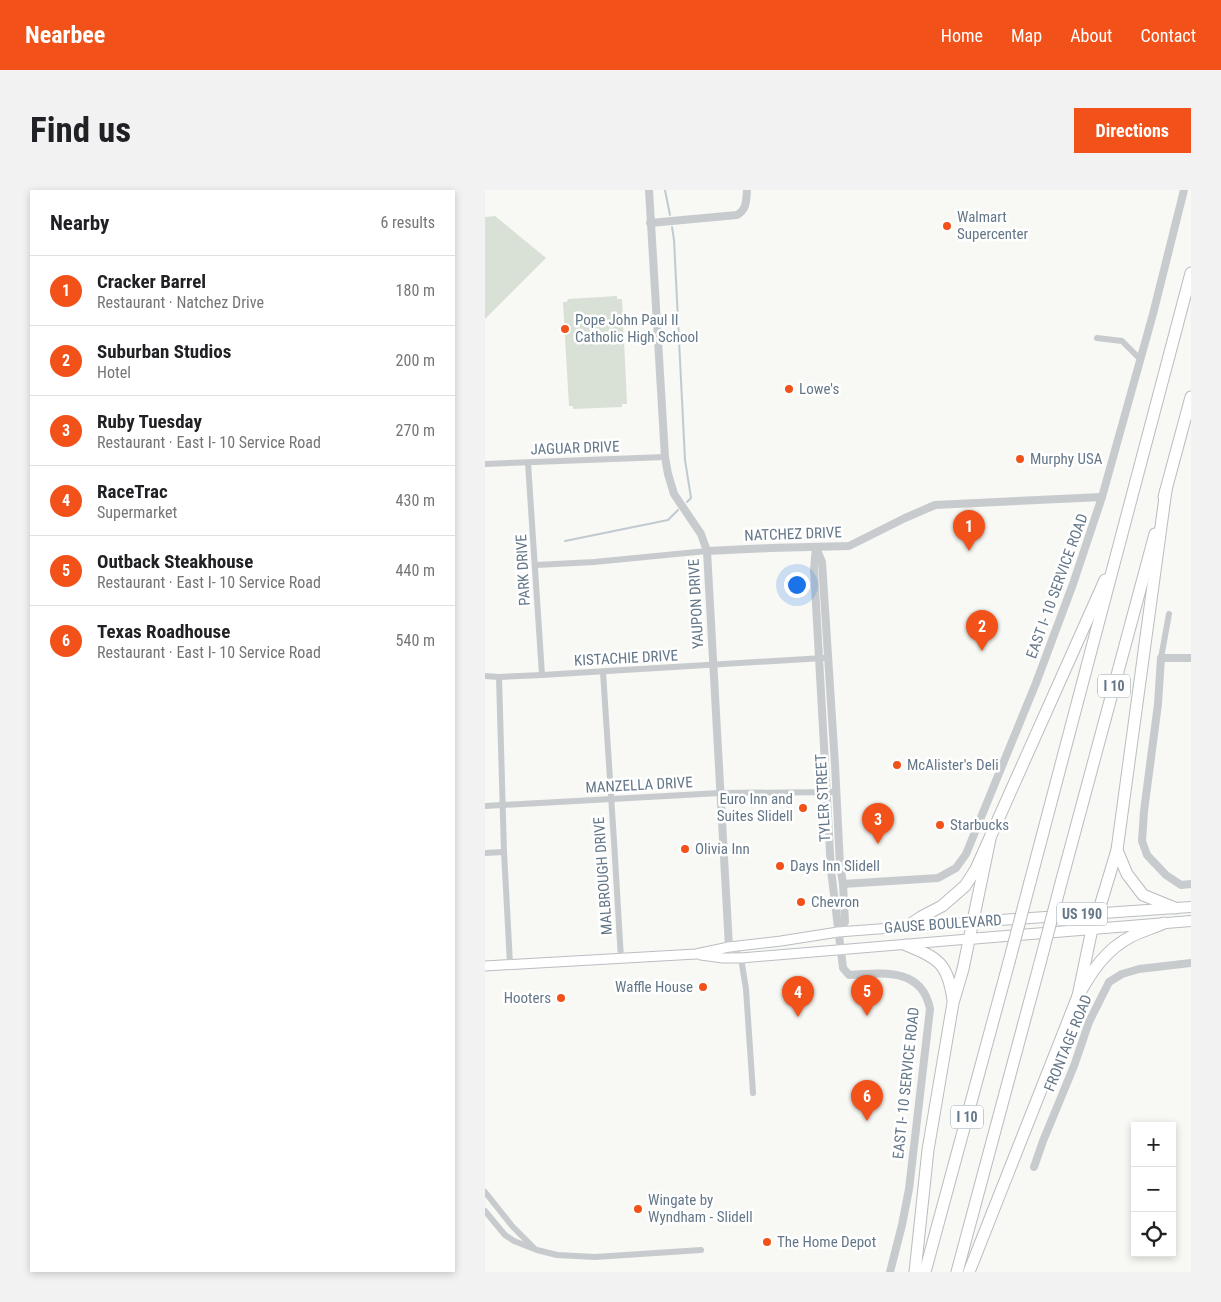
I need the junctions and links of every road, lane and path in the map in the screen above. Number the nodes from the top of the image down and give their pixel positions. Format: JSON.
{"nodes":[{"id":1,"x":649,"y":190,"type":"edge"},
{"id":2,"x":747,"y":190,"type":"edge"},
{"id":3,"x":1184,"y":190,"type":"edge"},
{"id":4,"x":650,"y":223,"type":"junction"},
{"id":5,"x":1191,"y":273,"type":"edge"},
{"id":6,"x":1097,"y":338,"type":"dead end"},
{"id":7,"x":1141,"y":359,"type":"junction"},
{"id":8,"x":1191,"y":397,"type":"edge"},
{"id":9,"x":665,"y":457,"type":"junction"},
{"id":10,"x":528,"y":463,"type":"junction"},
{"id":11,"x":485,"y":464,"type":"edge"},
{"id":12,"x":1166,"y":490,"type":"junction"},
{"id":13,"x":1102,"y":497,"type":"junction"},
{"id":14,"x":816,"y":547,"type":"junction"},
{"id":15,"x":707,"y":551,"type":"junction"},
{"id":16,"x":1117,"y":554,"type":"junction"},
{"id":17,"x":536,"y":564,"type":"junction"},
{"id":18,"x":1169,"y":614,"type":"dead end"},
{"id":19,"x":819,"y":658,"type":"junction"},
{"id":20,"x":828,"y":658,"type":"junction"},
{"id":21,"x":1161,"y":658,"type":"junction"},
{"id":22,"x":1191,"y":658,"type":"edge"},
{"id":23,"x":713,"y":665,"type":"junction"},
{"id":24,"x":603,"y":672,"type":"junction"},
{"id":25,"x":542,"y":675,"type":"junction"},
{"id":26,"x":485,"y":676,"type":"edge"},
{"id":27,"x":499,"y":677,"type":"junction"},
{"id":28,"x":827,"y":792,"type":"junction"},
{"id":29,"x":837,"y":792,"type":"junction"},
{"id":30,"x":720,"y":793,"type":"junction"},
{"id":31,"x":611,"y":800,"type":"junction"},
{"id":32,"x":485,"y":806,"type":"edge"},
{"id":33,"x":502,"y":806,"type":"junction"},
{"id":34,"x":990,"y":839,"type":"junction"},
{"id":35,"x":1117,"y":850,"type":"junction"},
{"id":36,"x":503,"y":852,"type":"junction"},
{"id":37,"x":485,"y":853,"type":"edge"},
{"id":38,"x":843,"y":884,"type":"junction"},
{"id":39,"x":1191,"y":884,"type":"edge"},
{"id":40,"x":1191,"y":907,"type":"edge"},
{"id":41,"x":1175,"y":908,"type":"junction"},
{"id":42,"x":1099,"y":913,"type":"junction"},
{"id":43,"x":1191,"y":921,"type":"edge"},
{"id":44,"x":972,"y":922,"type":"junction"},
{"id":45,"x":1164,"y":923,"type":"junction"},
{"id":46,"x":908,"y":926,"type":"junction"},
{"id":47,"x":1092,"y":929,"type":"junction"},
{"id":48,"x":838,"y":932,"type":"junction"},
{"id":49,"x":969,"y":940,"type":"junction"},
{"id":50,"x":906,"y":945,"type":"junction"},
{"id":51,"x":729,"y":946,"type":"junction"},
{"id":52,"x":841,"y":950,"type":"junction"},
{"id":53,"x":696,"y":954,"type":"junction"},
{"id":54,"x":741,"y":958,"type":"junction"},
{"id":55,"x":621,"y":959,"type":"junction"},
{"id":56,"x":1191,"y":963,"type":"edge"},
{"id":57,"x":510,"y":964,"type":"junction"},
{"id":58,"x":485,"y":966,"type":"edge"},
{"id":59,"x":1078,"y":996,"type":"junction"},
{"id":60,"x":953,"y":1003,"type":"junction"},
{"id":61,"x":753,"y":1093,"type":"dead end"},
{"id":62,"x":1034,"y":1167,"type":"dead end"},
{"id":63,"x":485,"y":1192,"type":"edge"},
{"id":64,"x":485,"y":1211,"type":"edge"},
{"id":65,"x":537,"y":1250,"type":"junction"},
{"id":66,"x":701,"y":1250,"type":"dead end"},
{"id":67,"x":890,"y":1272,"type":"edge"},
{"id":68,"x":915,"y":1272,"type":"edge"},
{"id":69,"x":925,"y":1272,"type":"edge"},
{"id":70,"x":957,"y":1272,"type":"edge"},
{"id":71,"x":969,"y":1272,"type":"edge"}],
"edges":[{"from":1,"to":4,"type":"street","name":"YAUPON DRIVE"},
{"from":2,"to":4,"type":"street"},
{"from":3,"to":7,"type":"street","name":"EAST I- 10 SERVICE ROAD"},
{"from":4,"to":9,"type":"street","name":"YAUPON DRIVE"},
{"from":5,"to":16,"type":"highway","number":"I 10"},
{"from":6,"to":7,"type":"street"},
{"from":7,"to":13,"type":"street","name":"EAST I- 10 SERVICE ROAD"},
{"from":8,"to":12,"type":"highway","number":"I 10"},
{"from":9,"to":10,"type":"street","name":"JAGUAR DRIVE"},
{"from":9,"to":15,"type":"street","name":"YAUPON DRIVE"},
{"from":10,"to":11,"type":"street","name":"JAGUAR DRIVE"},
{"from":10,"to":17,"type":"street","name":"PARK DRIVE"},
{"from":12,"to":35,"type":"highway"},
{"from":12,"to":70,"type":"highway","number":"I 10","bridge":true},
{"from":13,"to":14,"type":"street","name":"NATCHEZ DRIVE"},
{"from":13,"to":38,"type":"street","name":"EAST I- 10 SERVICE ROAD"},
{"from":14,"to":15,"type":"street","name":"NATCHEZ DRIVE"},
{"from":14,"to":19,"type":"street","name":"TYLER STREET"},
{"from":14,"to":20,"type":"street","name":"TYLER STREET"},
{"from":15,"to":17,"type":"street","name":"NATCHEZ DRIVE"},
{"from":15,"to":23,"type":"street","name":"YAUPON DRIVE"},
{"from":16,"to":34,"type":"highway"},
{"from":16,"to":69,"type":"highway","number":"I 10","bridge":true},
{"from":17,"to":25,"type":"street","name":"PARK DRIVE"},
{"from":18,"to":21,"type":"street"},
{"from":19,"to":20,"type":"street","name":"KISTACHIE DRIVE"},
{"from":19,"to":23,"type":"street","name":"KISTACHIE DRIVE"},
{"from":19,"to":28,"type":"street","name":"TYLER STREET"},
{"from":20,"to":29,"type":"street","name":"TYLER STREET"},
{"from":21,"to":22,"type":"street"},
{"from":21,"to":39,"type":"street"},
{"from":23,"to":24,"type":"street","name":"KISTACHIE DRIVE"},
{"from":23,"to":30,"type":"street","name":"YAUPON DRIVE"},
{"from":24,"to":25,"type":"street","name":"KISTACHIE DRIVE"},
{"from":24,"to":31,"type":"street","name":"MALBROUGH DRIVE"},
{"from":25,"to":27,"type":"street","name":"KISTACHIE DRIVE"},
{"from":26,"to":27,"type":"street","name":"KISTACHIE DRIVE"},
{"from":27,"to":33,"type":"street"},
{"from":28,"to":29,"type":"street","name":"MANZELLA DRIVE"},
{"from":28,"to":30,"type":"street","name":"MANZELLA DRIVE"},
{"from":28,"to":48,"type":"street","name":"TYLER STREET"},
{"from":29,"to":38,"type":"street","name":"TYLER STREET"},
{"from":30,"to":31,"type":"street","name":"MANZELLA DRIVE"},
{"from":30,"to":51,"type":"street","name":"YAUPON DRIVE"},
{"from":31,"to":33,"type":"street","name":"MANZELLA DRIVE"},
{"from":31,"to":55,"type":"street","name":"MALBROUGH DRIVE"},
{"from":32,"to":33,"type":"street","name":"MANZELLA DRIVE"},
{"from":33,"to":36,"type":"street"},
{"from":34,"to":44,"type":"highway"},
{"from":34,"to":46,"type":"highway"},
{"from":35,"to":41,"type":"highway"},
{"from":35,"to":42,"type":"highway"},
{"from":36,"to":37,"type":"street"},
{"from":36,"to":57,"type":"street"},
{"from":38,"to":48,"type":"street","name":"TYLER STREET"},
{"from":40,"to":41,"type":"main road","name":"GAUSE BOULEVARD","number":"US 190"},
{"from":41,"to":42,"type":"main road","name":"GAUSE BOULEVARD","number":"US 190"},
{"from":42,"to":44,"type":"main road","name":"GAUSE BOULEVARD","number":"US 190"},
{"from":42,"to":47,"type":"highway"},
{"from":43,"to":45,"type":"main road","name":"GAUSE BOULEVARD","number":"US 190"},
{"from":44,"to":46,"type":"main road","name":"GAUSE BOULEVARD","number":"US 190"},
{"from":44,"to":49,"type":"highway"},
{"from":45,"to":47,"type":"main road","name":"GAUSE BOULEVARD","number":"US 190"},
{"from":45,"to":59,"type":"highway"},
{"from":46,"to":48,"type":"main road","name":"GAUSE BOULEVARD","number":"US 190"},
{"from":47,"to":49,"type":"main road","name":"GAUSE BOULEVARD","number":"US 190"},
{"from":47,"to":59,"type":"highway"},
{"from":48,"to":51,"type":"main road","name":"GAUSE BOULEVARD","number":"US 190"},
{"from":48,"to":52,"type":"street","name":"EAST I- 10 SERVICE ROAD"},
{"from":49,"to":50,"type":"main road","name":"GAUSE BOULEVARD","number":"US 190"},
{"from":49,"to":60,"type":"highway"},
{"from":50,"to":52,"type":"main road","name":"GAUSE BOULEVARD","number":"US 190"},
{"from":50,"to":60,"type":"highway"},
{"from":51,"to":53,"type":"main road","name":"GAUSE BOULEVARD","number":"US 190"},
{"from":51,"to":54,"type":"street"},
{"from":52,"to":54,"type":"main road","name":"GAUSE BOULEVARD","number":"US 190"},
{"from":52,"to":67,"type":"street","name":"EAST I- 10 SERVICE ROAD"},
{"from":53,"to":54,"type":"main road","name":"GAUSE BOULEVARD","number":"US 190"},
{"from":53,"to":55,"type":"main road","name":"GAUSE BOULEVARD","number":"US 190"},
{"from":54,"to":61,"type":"street"},
{"from":55,"to":57,"type":"main road","name":"GAUSE BOULEVARD","number":"US 190"},
{"from":56,"to":62,"type":"street","name":"FRONTAGE ROAD"},
{"from":57,"to":58,"type":"main road","name":"GAUSE BOULEVARD","number":"US 190"},
{"from":59,"to":71,"type":"highway"},
{"from":60,"to":68,"type":"highway"},
{"from":63,"to":65,"type":"street"},
{"from":64,"to":65,"type":"street"},
{"from":65,"to":66,"type":"street"}]}
